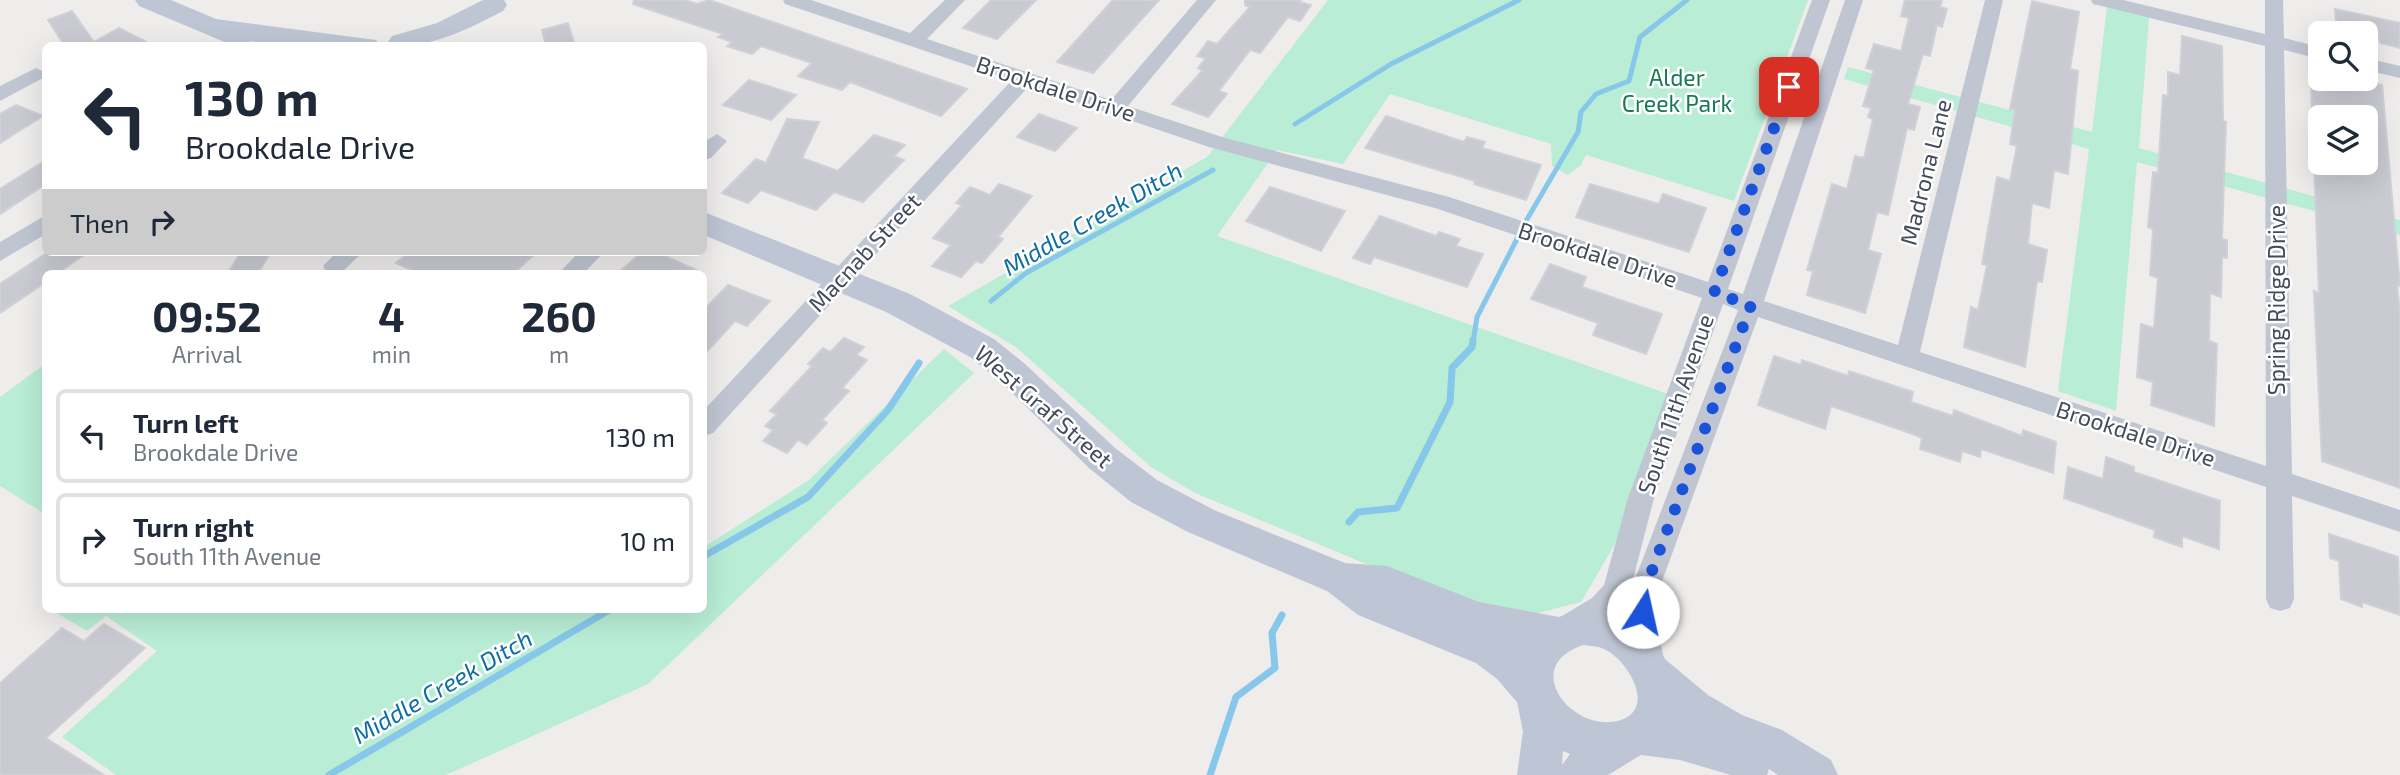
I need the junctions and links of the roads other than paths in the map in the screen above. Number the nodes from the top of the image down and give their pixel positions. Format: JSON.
{"nodes":[{"id":1,"x":148,"y":0,"type":"edge"},
{"id":2,"x":792,"y":0,"type":"edge"},
{"id":3,"x":956,"y":0,"type":"edge"},
{"id":4,"x":1207,"y":0,"type":"edge"},
{"id":5,"x":1821,"y":0,"type":"edge"},
{"id":6,"x":1854,"y":0,"type":"edge"},
{"id":7,"x":1994,"y":0,"type":"edge"},
{"id":8,"x":2100,"y":0,"type":"edge"},
{"id":9,"x":2274,"y":0,"type":"edge"},
{"id":10,"x":498,"y":2,"type":"edge"},
{"id":11,"x":217,"y":27,"type":"junction"},
{"id":12,"x":913,"y":41,"type":"junction"},
{"id":13,"x":252,"y":42,"type":"edge"},
{"id":14,"x":318,"y":42,"type":"edge"},
{"id":15,"x":414,"y":42,"type":"edge"},
{"id":16,"x":450,"y":42,"type":"edge"},
{"id":17,"x":2276,"y":42,"type":"junction"},
{"id":18,"x":2308,"y":50,"type":"edge"},
{"id":19,"x":2378,"y":67,"type":"edge"},
{"id":20,"x":2400,"y":72,"type":"edge"},
{"id":21,"x":36,"y":74,"type":"dead end"},
{"id":22,"x":1025,"y":78,"type":"junction"},
{"id":23,"x":0,"y":95,"type":"edge"},
{"id":24,"x":1115,"y":108,"type":"junction"},
{"id":25,"x":707,"y":224,"type":"edge"},
{"id":26,"x":42,"y":226,"type":"edge"},
{"id":27,"x":0,"y":253,"type":"edge"},
{"id":28,"x":589,"y":256,"type":"edge"},
{"id":29,"x":573,"y":270,"type":"edge"},
{"id":30,"x":839,"y":279,"type":"junction"},
{"id":31,"x":1714,"y":293,"type":"junction"},
{"id":32,"x":1751,"y":305,"type":"junction"},
{"id":33,"x":1907,"y":357,"type":"junction"},
{"id":34,"x":707,"y":423,"type":"edge"},
{"id":35,"x":2277,"y":480,"type":"junction"},
{"id":36,"x":2400,"y":521,"type":"edge"},
{"id":37,"x":1341,"y":579,"type":"junction"},
{"id":38,"x":2280,"y":599,"type":"dead end"},
{"id":39,"x":1560,"y":632,"type":"junction"},
{"id":40,"x":1653,"y":671,"type":"junction"},
{"id":41,"x":1536,"y":697,"type":"junction"},
{"id":42,"x":1633,"y":736,"type":"junction"},
{"id":43,"x":1815,"y":774,"type":"edge"},
{"id":44,"x":1539,"y":775,"type":"edge"},
{"id":45,"x":1579,"y":775,"type":"edge"}],
"edges":[{"from":1,"to":11,"type":"main road"},
{"from":2,"to":12,"type":"street","name":"Brookdale Drive"},
{"from":3,"to":12,"type":"street"},
{"from":4,"to":24,"type":"street"},
{"from":5,"to":31,"type":"street","name":"South 11th Avenue"},
{"from":6,"to":32,"type":"street","name":"South 11th Avenue"},
{"from":7,"to":33,"type":"street","name":"Madrona Lane"},
{"from":8,"to":17,"type":"street"},
{"from":9,"to":17,"type":"street","name":"Spring Ridge Drive"},
{"from":10,"to":15,"type":"main road"},
{"from":10,"to":16,"type":"main road"},
{"from":11,"to":13,"type":"main road"},
{"from":11,"to":14,"type":"main road"},
{"from":12,"to":22,"type":"street","name":"Brookdale Drive"},
{"from":17,"to":18,"type":"street"},
{"from":17,"to":35,"type":"street","name":"Spring Ridge Drive"},
{"from":19,"to":20,"type":"street"},
{"from":21,"to":23,"type":"street"},
{"from":22,"to":24,"type":"street","name":"Brookdale Drive"},
{"from":22,"to":30,"type":"street","name":"Macnab Street"},
{"from":24,"to":31,"type":"street","name":"Brookdale Drive"},
{"from":25,"to":30,"type":"main road","name":"West Graf Street"},
{"from":26,"to":27,"type":"street"},
{"from":28,"to":29,"type":"street"},
{"from":30,"to":34,"type":"street","name":"Macnab Street"},
{"from":30,"to":37,"type":"main road","name":"West Graf Street"},
{"from":31,"to":32,"type":"street","name":"Brookdale Drive"},
{"from":31,"to":39,"type":"street","name":"South 11th Avenue"},
{"from":32,"to":33,"type":"street","name":"Brookdale Drive"},
{"from":32,"to":40,"type":"street","name":"South 11th Avenue"},
{"from":33,"to":35,"type":"street","name":"Brookdale Drive"},
{"from":35,"to":36,"type":"street","name":"Brookdale Drive"},
{"from":35,"to":38,"type":"street","name":"Spring Ridge Drive"},
{"from":37,"to":39,"type":"main road","name":"West Graf Street"},
{"from":37,"to":41,"type":"main road","name":"West Graf Street"},
{"from":39,"to":40,"type":"main road","name":"West Graf Street"},
{"from":39,"to":41,"type":"main road"},
{"from":40,"to":42,"type":"main road"},
{"from":40,"to":43,"type":"main road","name":"West Graf Street"},
{"from":41,"to":42,"type":"main road","name":"West Graf Street"},
{"from":41,"to":44,"type":"main road"},
{"from":42,"to":43,"type":"main road","name":"West Graf Street"},
{"from":42,"to":45,"type":"main road"}]}
